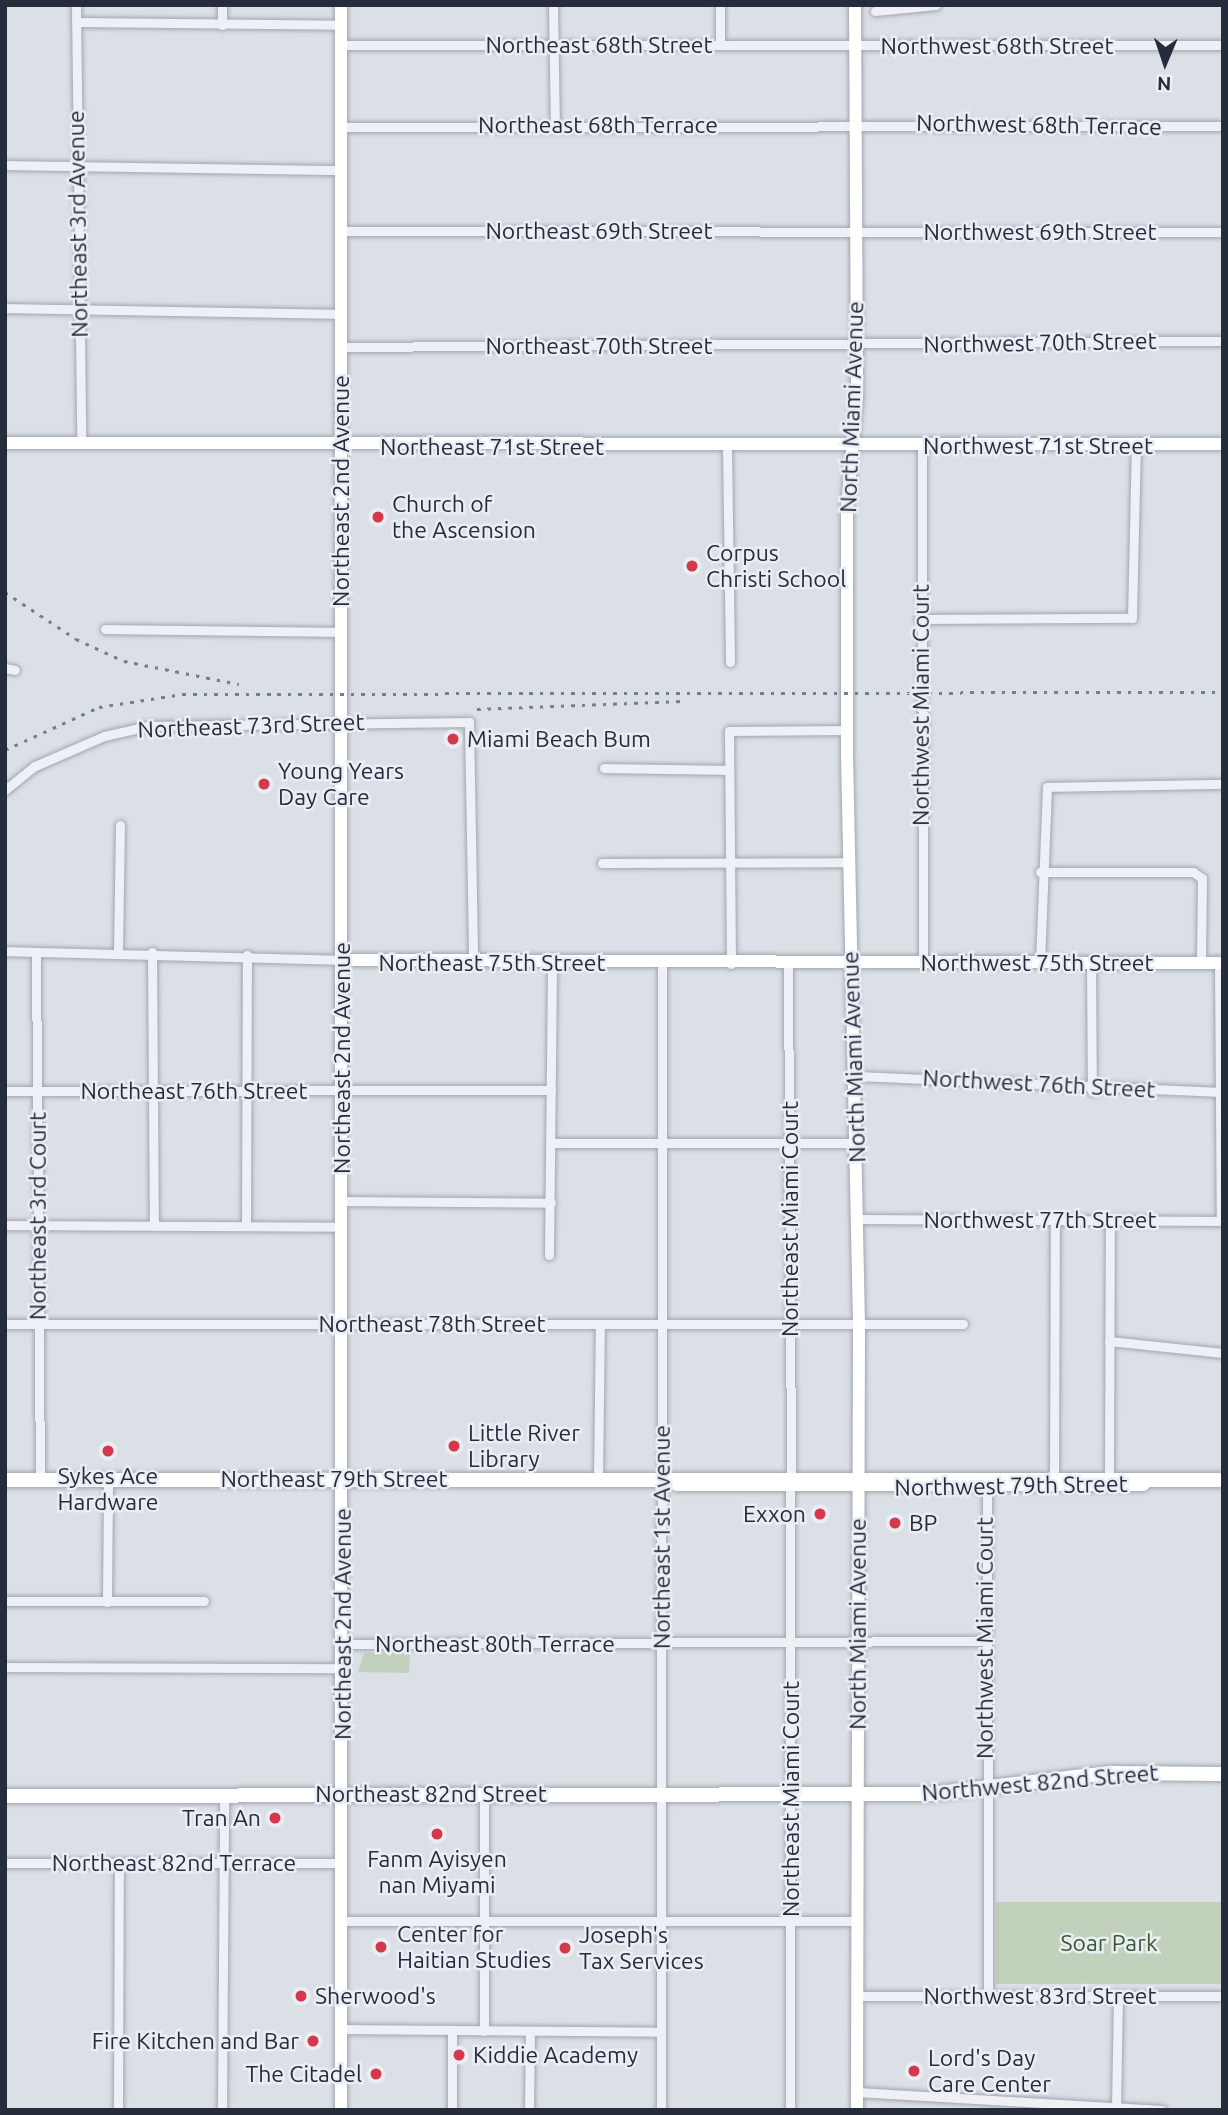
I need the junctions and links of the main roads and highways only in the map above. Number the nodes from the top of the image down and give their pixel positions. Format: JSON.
{"nodes":[{"id":1,"x":341,"y":5,"type":"edge"},
{"id":2,"x":855,"y":5,"type":"edge"},
{"id":3,"x":5,"y":443,"type":"edge"},
{"id":4,"x":1223,"y":444,"type":"edge"},
{"id":5,"x":341,"y":447,"type":"junction"},
{"id":6,"x":853,"y":447,"type":"junction"},
{"id":7,"x":343,"y":960,"type":"junction"},
{"id":8,"x":1221,"y":963,"type":"edge"},
{"id":9,"x":852,"y":964,"type":"junction"},
{"id":10,"x":1054,"y":1475,"type":"junction"},
{"id":11,"x":343,"y":1479,"type":"junction"},
{"id":12,"x":5,"y":1480,"type":"edge"},
{"id":13,"x":1164,"y":1480,"type":"junction"},
{"id":14,"x":1223,"y":1480,"type":"edge"},
{"id":15,"x":858,"y":1481,"type":"junction"},
{"id":16,"x":987,"y":1488,"type":"junction"},
{"id":17,"x":1223,"y":1774,"type":"edge"},
{"id":18,"x":858,"y":1794,"type":"junction"},
{"id":19,"x":342,"y":1795,"type":"junction"},
{"id":20,"x":5,"y":1796,"type":"edge"},
{"id":21,"x":341,"y":2110,"type":"edge"},
{"id":22,"x":857,"y":2110,"type":"edge"}],
"edges":[{"from":1,"to":5,"type":"main road","name":"Northeast 2nd Avenue"},
{"from":2,"to":6,"type":"main road","name":"North Miami Avenue"},
{"from":3,"to":5,"type":"main road","name":"Northeast 71st Street"},
{"from":4,"to":6,"type":"main road","name":"Northwest 71st Street"},
{"from":5,"to":6,"type":"main road","name":"Northeast 71st Street"},
{"from":5,"to":7,"type":"main road","name":"Northeast 2nd Avenue"},
{"from":6,"to":9,"type":"main road","name":"North Miami Avenue"},
{"from":7,"to":9,"type":"main road","name":"Northeast 75th Street"},
{"from":7,"to":11,"type":"main road","name":"Northeast 2nd Avenue"},
{"from":8,"to":9,"type":"main road","name":"Northwest 75th Street"},
{"from":9,"to":15,"type":"main road","name":"North Miami Avenue"},
{"from":10,"to":13,"type":"main road","name":"Northwest 79th Street"},
{"from":10,"to":15,"type":"main road","name":"Northwest 79th Street"},
{"from":10,"to":16,"type":"main road"},
{"from":11,"to":12,"type":"main road","name":"Northeast 79th Street"},
{"from":11,"to":15,"type":"main road","name":"Northeast 79th Street"},
{"from":11,"to":19,"type":"main road","name":"Northeast 2nd Avenue"},
{"from":13,"to":14,"type":"main road","name":"Northwest 79th Street"},
{"from":13,"to":16,"type":"main road","name":"Northwest 79th Street"},
{"from":15,"to":16,"type":"main road","name":"Northwest 79th Street"},
{"from":15,"to":18,"type":"main road","name":"North Miami Avenue"},
{"from":17,"to":18,"type":"main road","name":"Northwest 82nd Street"},
{"from":18,"to":19,"type":"main road","name":"Northeast 82nd Street"},
{"from":18,"to":22,"type":"main road","name":"North Miami Avenue"},
{"from":19,"to":20,"type":"main road","name":"Northeast 82nd Street"},
{"from":19,"to":21,"type":"main road","name":"Northeast 2nd Avenue"}]}
